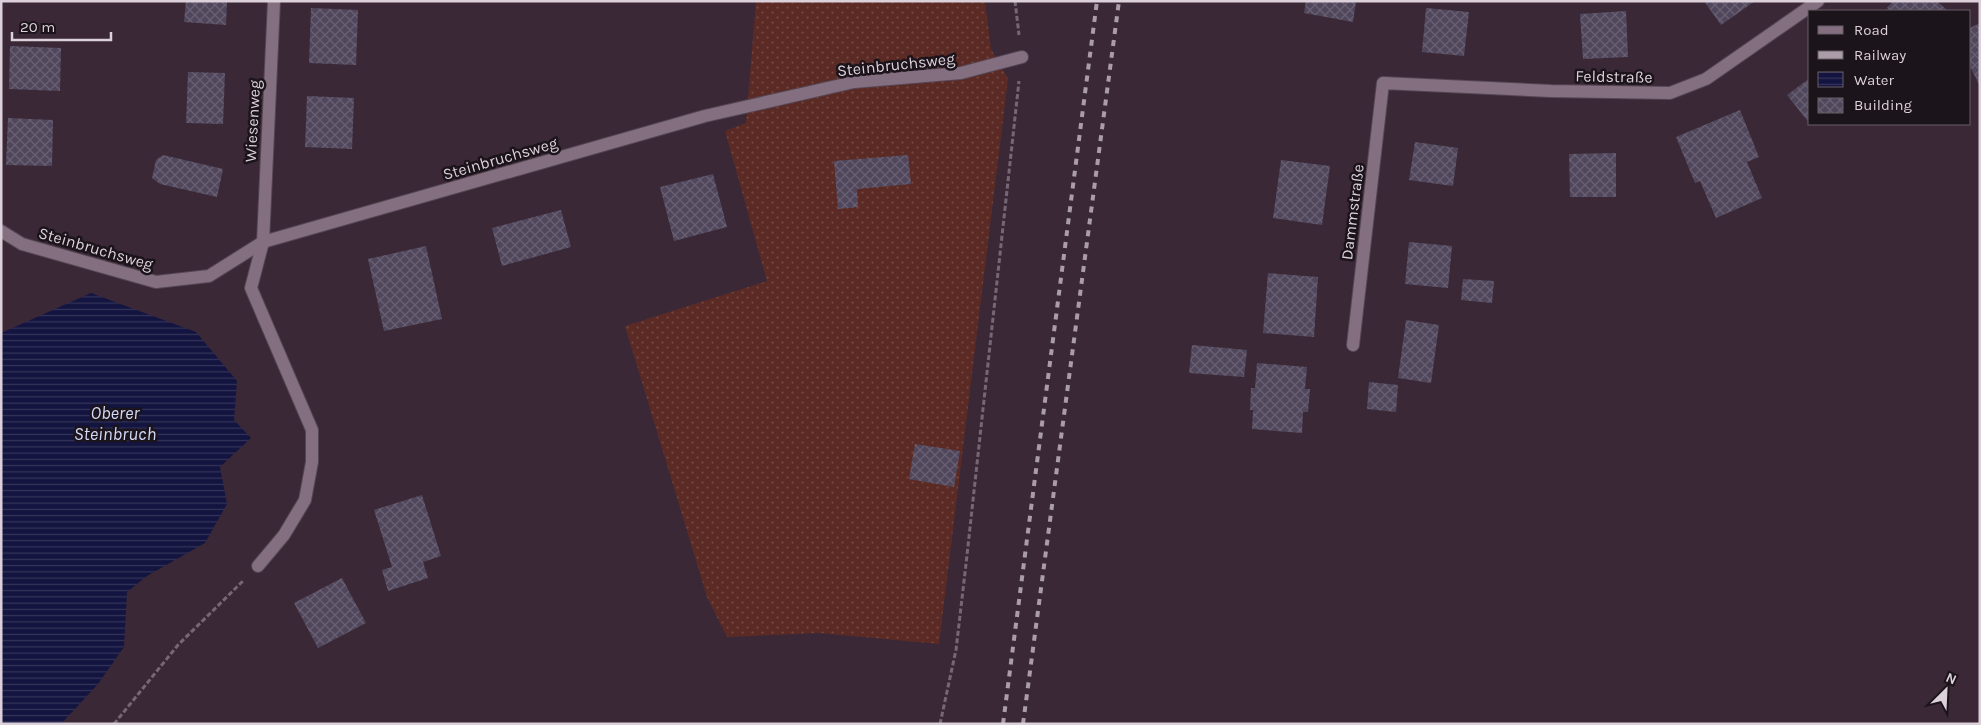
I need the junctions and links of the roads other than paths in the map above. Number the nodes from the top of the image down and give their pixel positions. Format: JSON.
{"nodes":[{"id":1,"x":274,"y":1,"type":"edge"},
{"id":2,"x":1818,"y":1,"type":"edge"},
{"id":3,"x":1022,"y":57,"type":"road end"},
{"id":4,"x":1383,"y":83,"type":"joint"},
{"id":5,"x":1,"y":231,"type":"edge"},
{"id":6,"x":263,"y":242,"type":"junction"},
{"id":7,"x":1352,"y":345,"type":"dead end"},
{"id":8,"x":258,"y":566,"type":"road end"}],
"edges":[{"from":1,"to":6,"type":"street","name":"Wiesenweg"},
{"from":2,"to":4,"type":"street","name":"Feldstraße"},
{"from":3,"to":6,"type":"street","name":"Steinbruchsweg"},
{"from":4,"to":7,"type":"street","name":"Dammstraße"},
{"from":5,"to":6,"type":"street","name":"Steinbruchsweg"},
{"from":6,"to":8,"type":"street","name":"Wiesenweg"}]}
